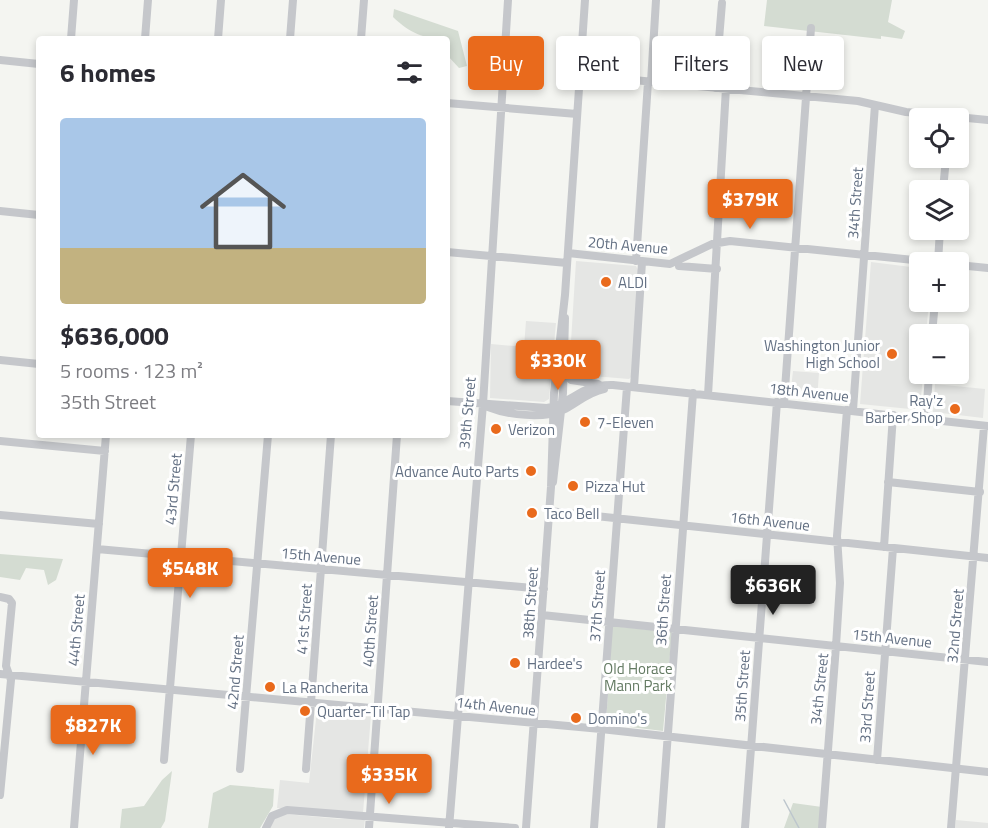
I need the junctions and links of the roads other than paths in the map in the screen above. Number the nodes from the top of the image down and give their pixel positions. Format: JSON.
{"nodes":[{"id":1,"x":74,"y":0,"type":"edge"},
{"id":2,"x":148,"y":0,"type":"edge"},
{"id":3,"x":221,"y":0,"type":"edge"},
{"id":4,"x":292,"y":0,"type":"edge"},
{"id":5,"x":364,"y":0,"type":"edge"},
{"id":6,"x":508,"y":0,"type":"edge"},
{"id":7,"x":585,"y":0,"type":"edge"},
{"id":8,"x":656,"y":0,"type":"edge"},
{"id":9,"x":722,"y":3,"type":"dead end"},
{"id":10,"x":811,"y":28,"type":"dead end"},
{"id":11,"x":71,"y":36,"type":"edge"},
{"id":12,"x":145,"y":36,"type":"edge"},
{"id":13,"x":218,"y":36,"type":"edge"},
{"id":14,"x":290,"y":36,"type":"edge"},
{"id":15,"x":361,"y":36,"type":"edge"},
{"id":16,"x":583,"y":36,"type":"edge"},
{"id":17,"x":719,"y":36,"type":"edge"},
{"id":18,"x":0,"y":60,"type":"edge"},
{"id":19,"x":36,"y":64,"type":"edge"},
{"id":20,"x":640,"y":81,"type":"edge"},
{"id":21,"x":649,"y":82,"type":"junction"},
{"id":22,"x":652,"y":82,"type":"edge"},
{"id":23,"x":579,"y":90,"type":"edge"},
{"id":24,"x":726,"y":90,"type":"edge"},
{"id":25,"x":746,"y":90,"type":"edge"},
{"id":26,"x":807,"y":96,"type":"junction"},
{"id":27,"x":450,"y":103,"type":"edge"},
{"id":28,"x":875,"y":105,"type":"junction"},
{"id":29,"x":501,"y":107,"type":"junction"},
{"id":30,"x":909,"y":112,"type":"edge"},
{"id":31,"x":577,"y":114,"type":"junction"},
{"id":32,"x":969,"y":119,"type":"edge"},
{"id":33,"x":988,"y":120,"type":"edge"},
{"id":34,"x":0,"y":211,"type":"edge"},
{"id":35,"x":36,"y":215,"type":"edge"},
{"id":36,"x":716,"y":243,"type":"junction"},
{"id":37,"x":796,"y":249,"type":"junction"},
{"id":38,"x":450,"y":252,"type":"edge"},
{"id":39,"x":568,"y":254,"type":"junction"},
{"id":40,"x":865,"y":255,"type":"junction"},
{"id":41,"x":492,"y":257,"type":"junction"},
{"id":42,"x":909,"y":260,"type":"edge"},
{"id":43,"x":639,"y":262,"type":"junction"},
{"id":44,"x":567,"y":263,"type":"junction"},
{"id":45,"x":679,"y":266,"type":"dead end"},
{"id":46,"x":969,"y":266,"type":"edge"},
{"id":47,"x":988,"y":268,"type":"edge"},
{"id":48,"x":717,"y":269,"type":"junction"},
{"id":49,"x":565,"y":295,"type":"junction"},
{"id":50,"x":0,"y":360,"type":"edge"},
{"id":51,"x":36,"y":364,"type":"edge"},
{"id":52,"x":564,"y":372,"type":"junction"},
{"id":53,"x":928,"y":384,"type":"edge"},
{"id":54,"x":602,"y":385,"type":"junction"},
{"id":55,"x":630,"y":387,"type":"junction"},
{"id":56,"x":693,"y":393,"type":"junction"},
{"id":57,"x":708,"y":395,"type":"junction"},
{"id":58,"x":450,"y":401,"type":"edge"},
{"id":59,"x":780,"y":403,"type":"junction"},
{"id":60,"x":483,"y":404,"type":"junction"},
{"id":61,"x":557,"y":408,"type":"junction"},
{"id":62,"x":850,"y":410,"type":"junction"},
{"id":63,"x":893,"y":415,"type":"junction"},
{"id":64,"x":926,"y":418,"type":"junction"},
{"id":65,"x":986,"y":426,"type":"edge"},
{"id":66,"x":106,"y":438,"type":"edge"},
{"id":67,"x":191,"y":438,"type":"edge"},
{"id":68,"x":268,"y":438,"type":"edge"},
{"id":69,"x":331,"y":438,"type":"edge"},
{"id":70,"x":397,"y":438,"type":"edge"},
{"id":71,"x":0,"y":441,"type":"edge"},
{"id":72,"x":105,"y":451,"type":"junction"},
{"id":73,"x":888,"y":482,"type":"junction"},
{"id":74,"x":980,"y":492,"type":"junction"},
{"id":75,"x":549,"y":511,"type":"junction"},
{"id":76,"x":0,"y":516,"type":"edge"},
{"id":77,"x":617,"y":518,"type":"junction"},
{"id":78,"x":99,"y":524,"type":"junction"},
{"id":79,"x":683,"y":525,"type":"junction"},
{"id":80,"x":767,"y":534,"type":"junction"},
{"id":81,"x":838,"y":542,"type":"junction"},
{"id":82,"x":884,"y":547,"type":"junction"},
{"id":83,"x":893,"y":548,"type":"junction"},
{"id":84,"x":97,"y":549,"type":"junction"},
{"id":85,"x":181,"y":556,"type":"junction"},
{"id":86,"x":975,"y":557,"type":"junction"},
{"id":87,"x":988,"y":558,"type":"edge"},
{"id":88,"x":257,"y":564,"type":"junction"},
{"id":89,"x":321,"y":569,"type":"junction"},
{"id":90,"x":387,"y":574,"type":"junction"},
{"id":91,"x":468,"y":582,"type":"junction"},
{"id":92,"x":544,"y":589,"type":"junction"},
{"id":93,"x":0,"y":597,"type":"edge"},
{"id":94,"x":542,"y":615,"type":"junction"},
{"id":95,"x":609,"y":622,"type":"junction"},
{"id":96,"x":676,"y":629,"type":"junction"},
{"id":97,"x":759,"y":639,"type":"junction"},
{"id":98,"x":836,"y":646,"type":"junction"},
{"id":99,"x":885,"y":651,"type":"junction"},
{"id":100,"x":966,"y":660,"type":"junction"},
{"id":101,"x":988,"y":662,"type":"edge"},
{"id":102,"x":4,"y":674,"type":"edge"},
{"id":103,"x":85,"y":682,"type":"junction"},
{"id":104,"x":170,"y":689,"type":"junction"},
{"id":105,"x":246,"y":696,"type":"junction"},
{"id":106,"x":312,"y":702,"type":"junction"},
{"id":107,"x":378,"y":708,"type":"junction"},
{"id":108,"x":458,"y":716,"type":"junction"},
{"id":109,"x":534,"y":723,"type":"junction"},
{"id":110,"x":601,"y":729,"type":"junction"},
{"id":111,"x":668,"y":737,"type":"junction"},
{"id":112,"x":2,"y":742,"type":"edge"},
{"id":113,"x":751,"y":746,"type":"junction"},
{"id":114,"x":828,"y":754,"type":"junction"},
{"id":115,"x":877,"y":759,"type":"junction"},
{"id":116,"x":164,"y":760,"type":"dead end"},
{"id":117,"x":957,"y":768,"type":"junction"},
{"id":118,"x":240,"y":769,"type":"dead end"},
{"id":119,"x":306,"y":769,"type":"dead end"},
{"id":120,"x":988,"y":772,"type":"edge"},
{"id":121,"x":0,"y":795,"type":"edge"},
{"id":122,"x":370,"y":816,"type":"junction"},
{"id":123,"x":450,"y":825,"type":"edge"},
{"id":124,"x":74,"y":828,"type":"edge"},
{"id":125,"x":266,"y":828,"type":"edge"},
{"id":126,"x":369,"y":828,"type":"edge"},
{"id":127,"x":515,"y":828,"type":"edge"},
{"id":128,"x":526,"y":828,"type":"edge"},
{"id":129,"x":594,"y":828,"type":"edge"},
{"id":130,"x":661,"y":828,"type":"edge"},
{"id":131,"x":745,"y":828,"type":"edge"},
{"id":132,"x":822,"y":828,"type":"edge"},
{"id":133,"x":951,"y":828,"type":"edge"}],
"edges":[{"from":1,"to":11,"type":"street"},
{"from":2,"to":12,"type":"street"},
{"from":3,"to":13,"type":"street"},
{"from":4,"to":14,"type":"street"},
{"from":5,"to":15,"type":"street"},
{"from":6,"to":29,"type":"street","name":"39th Street"},
{"from":7,"to":16,"type":"street","name":"38th Street"},
{"from":8,"to":21,"type":"street","name":"37th Street"},
{"from":9,"to":17,"type":"street"},
{"from":10,"to":26,"type":"street","name":"35th Street"},
{"from":18,"to":19,"type":"street"},
{"from":20,"to":21,"type":"street"},
{"from":21,"to":22,"type":"street"},
{"from":21,"to":43,"type":"street","name":"37th Street"},
{"from":23,"to":31,"type":"street","name":"38th Street"},
{"from":24,"to":36,"type":"street"},
{"from":25,"to":26,"type":"street"},
{"from":26,"to":28,"type":"street"},
{"from":26,"to":37,"type":"street","name":"35th Street"},
{"from":27,"to":29,"type":"street"},
{"from":28,"to":30,"type":"street"},
{"from":28,"to":40,"type":"street","name":"34th Street"},
{"from":29,"to":31,"type":"street"},
{"from":29,"to":41,"type":"street","name":"39th Street"},
{"from":31,"to":39,"type":"street","name":"38th Street"},
{"from":32,"to":33,"type":"street"},
{"from":34,"to":35,"type":"street"},
{"from":36,"to":37,"type":"street","name":"20th Avenue"},
{"from":36,"to":43,"type":"street","name":"20th Avenue"},
{"from":36,"to":48,"type":"street"},
{"from":37,"to":40,"type":"street","name":"20th Avenue"},
{"from":37,"to":59,"type":"street","name":"35th Street"},
{"from":38,"to":41,"type":"street"},
{"from":39,"to":43,"type":"street","name":"20th Avenue"},
{"from":39,"to":44,"type":"street","name":"38th Street"},
{"from":40,"to":42,"type":"street","name":"20th Avenue"},
{"from":40,"to":62,"type":"street","name":"34th Street"},
{"from":41,"to":44,"type":"street"},
{"from":41,"to":60,"type":"street","name":"39th Street"},
{"from":43,"to":55,"type":"street","name":"37th Street"},
{"from":44,"to":49,"type":"street","name":"38th Street"},
{"from":45,"to":48,"type":"street","name":"20th Avenue"},
{"from":46,"to":47,"type":"street"},
{"from":48,"to":57,"type":"street"},
{"from":49,"to":52,"type":"street","name":"38th Street"},
{"from":49,"to":61,"type":"street","name":"38th Street"},
{"from":50,"to":51,"type":"street"},
{"from":52,"to":54,"type":"street"},
{"from":52,"to":61,"type":"street","name":"38th Street"},
{"from":53,"to":64,"type":"street"},
{"from":54,"to":55,"type":"street","name":"18th Avenue"},
{"from":54,"to":61,"type":"street","name":"18th Avenue"},
{"from":55,"to":56,"type":"street","name":"18th Avenue"},
{"from":55,"to":61,"type":"street","name":"18th Avenue"},
{"from":55,"to":77,"type":"street","name":"37th Street"},
{"from":56,"to":57,"type":"street","name":"18th Avenue"},
{"from":56,"to":79,"type":"street","name":"36th Street"},
{"from":57,"to":59,"type":"street","name":"18th Avenue"},
{"from":58,"to":60,"type":"street"},
{"from":59,"to":62,"type":"street","name":"18th Avenue"},
{"from":59,"to":80,"type":"street","name":"35th Street"},
{"from":60,"to":61,"type":"street"},
{"from":60,"to":91,"type":"street","name":"39th Street"},
{"from":61,"to":75,"type":"street","name":"38th Street"},
{"from":62,"to":63,"type":"street","name":"18th Avenue"},
{"from":62,"to":81,"type":"street","name":"34th Street"},
{"from":63,"to":64,"type":"street","name":"18th Avenue"},
{"from":63,"to":73,"type":"street"},
{"from":64,"to":65,"type":"street","name":"18th Avenue"},
{"from":65,"to":74,"type":"street","name":"32nd Street"},
{"from":66,"to":72,"type":"street","name":"44th Street"},
{"from":67,"to":85,"type":"street","name":"43rd Street"},
{"from":68,"to":88,"type":"street","name":"42nd Street"},
{"from":69,"to":89,"type":"street","name":"41st Street"},
{"from":70,"to":90,"type":"street","name":"40th Street"},
{"from":71,"to":72,"type":"street"},
{"from":72,"to":78,"type":"street","name":"44th Street"},
{"from":73,"to":74,"type":"street"},
{"from":73,"to":82,"type":"street"},
{"from":74,"to":86,"type":"street","name":"32nd Street"},
{"from":75,"to":77,"type":"street","name":"16th Avenue"},
{"from":75,"to":92,"type":"street","name":"38th Street"},
{"from":76,"to":78,"type":"street"},
{"from":77,"to":79,"type":"street","name":"16th Avenue"},
{"from":77,"to":95,"type":"street","name":"37th Street"},
{"from":78,"to":84,"type":"street","name":"44th Street"},
{"from":79,"to":80,"type":"street","name":"16th Avenue"},
{"from":79,"to":96,"type":"street","name":"36th Street"},
{"from":80,"to":81,"type":"street","name":"16th Avenue"},
{"from":80,"to":97,"type":"street","name":"35th Street"},
{"from":81,"to":82,"type":"street","name":"16th Avenue"},
{"from":81,"to":98,"type":"street","name":"34th Street"},
{"from":82,"to":83,"type":"street","name":"16th Avenue"},
{"from":83,"to":86,"type":"street","name":"16th Avenue"},
{"from":83,"to":99,"type":"street","name":"33rd Street"},
{"from":84,"to":85,"type":"street","name":"15th Avenue"},
{"from":84,"to":103,"type":"street","name":"44th Street"},
{"from":85,"to":88,"type":"street","name":"15th Avenue"},
{"from":85,"to":104,"type":"street","name":"43rd Street"},
{"from":86,"to":87,"type":"street","name":"16th Avenue"},
{"from":86,"to":100,"type":"street","name":"32nd Street"},
{"from":88,"to":89,"type":"street","name":"15th Avenue"},
{"from":88,"to":105,"type":"street","name":"42nd Street"},
{"from":89,"to":90,"type":"street","name":"15th Avenue"},
{"from":89,"to":106,"type":"street","name":"41st Street"},
{"from":90,"to":91,"type":"street","name":"15th Avenue"},
{"from":90,"to":107,"type":"street","name":"40th Street"},
{"from":91,"to":92,"type":"street","name":"15th Avenue"},
{"from":91,"to":108,"type":"street","name":"39th Street"},
{"from":92,"to":94,"type":"street","name":"38th Street"},
{"from":93,"to":102,"type":"street"},
{"from":94,"to":95,"type":"street","name":"15th Avenue"},
{"from":94,"to":109,"type":"street","name":"38th Street"},
{"from":95,"to":96,"type":"street","name":"15th Avenue"},
{"from":95,"to":110,"type":"street","name":"37th Street"},
{"from":96,"to":97,"type":"street","name":"15th Avenue"},
{"from":96,"to":111,"type":"street","name":"36th Street"},
{"from":97,"to":98,"type":"street","name":"15th Avenue"},
{"from":97,"to":113,"type":"street","name":"35th Street"},
{"from":98,"to":99,"type":"street","name":"15th Avenue"},
{"from":98,"to":114,"type":"street","name":"34th Street"},
{"from":99,"to":100,"type":"street","name":"15th Avenue"},
{"from":99,"to":115,"type":"street","name":"33rd Street"},
{"from":100,"to":101,"type":"street","name":"15th Avenue"},
{"from":100,"to":117,"type":"street","name":"32nd Street"},
{"from":102,"to":103,"type":"street","name":"14th Avenue"},
{"from":102,"to":112,"type":"street"},
{"from":103,"to":104,"type":"street","name":"14th Avenue"},
{"from":103,"to":124,"type":"street","name":"44th Street"},
{"from":104,"to":105,"type":"street","name":"14th Avenue"},
{"from":104,"to":116,"type":"street","name":"43rd Street"},
{"from":105,"to":106,"type":"street","name":"14th Avenue"},
{"from":105,"to":118,"type":"street","name":"42nd Street"},
{"from":106,"to":107,"type":"street","name":"14th Avenue"},
{"from":106,"to":119,"type":"street","name":"41st Street"},
{"from":107,"to":108,"type":"street","name":"14th Avenue"},
{"from":107,"to":122,"type":"street","name":"40th Street"},
{"from":108,"to":109,"type":"street","name":"14th Avenue"},
{"from":108,"to":123,"type":"street","name":"39th Street"},
{"from":109,"to":110,"type":"street","name":"14th Avenue"},
{"from":109,"to":128,"type":"street","name":"38th Street"},
{"from":110,"to":111,"type":"street","name":"14th Avenue"},
{"from":110,"to":129,"type":"street","name":"37th Street"},
{"from":111,"to":113,"type":"street","name":"14th Avenue"},
{"from":111,"to":130,"type":"street","name":"36th Street"},
{"from":112,"to":121,"type":"street"},
{"from":113,"to":114,"type":"street","name":"14th Avenue"},
{"from":113,"to":131,"type":"street","name":"35th Street"},
{"from":114,"to":115,"type":"street","name":"14th Avenue"},
{"from":114,"to":132,"type":"street","name":"34th Street"},
{"from":115,"to":117,"type":"street","name":"14th Avenue"},
{"from":117,"to":120,"type":"street","name":"14th Avenue"},
{"from":117,"to":133,"type":"street","name":"32nd Street"},
{"from":122,"to":123,"type":"street"},
{"from":122,"to":125,"type":"street"},
{"from":122,"to":126,"type":"street","name":"40th Street"},
{"from":123,"to":127,"type":"street"}]}
